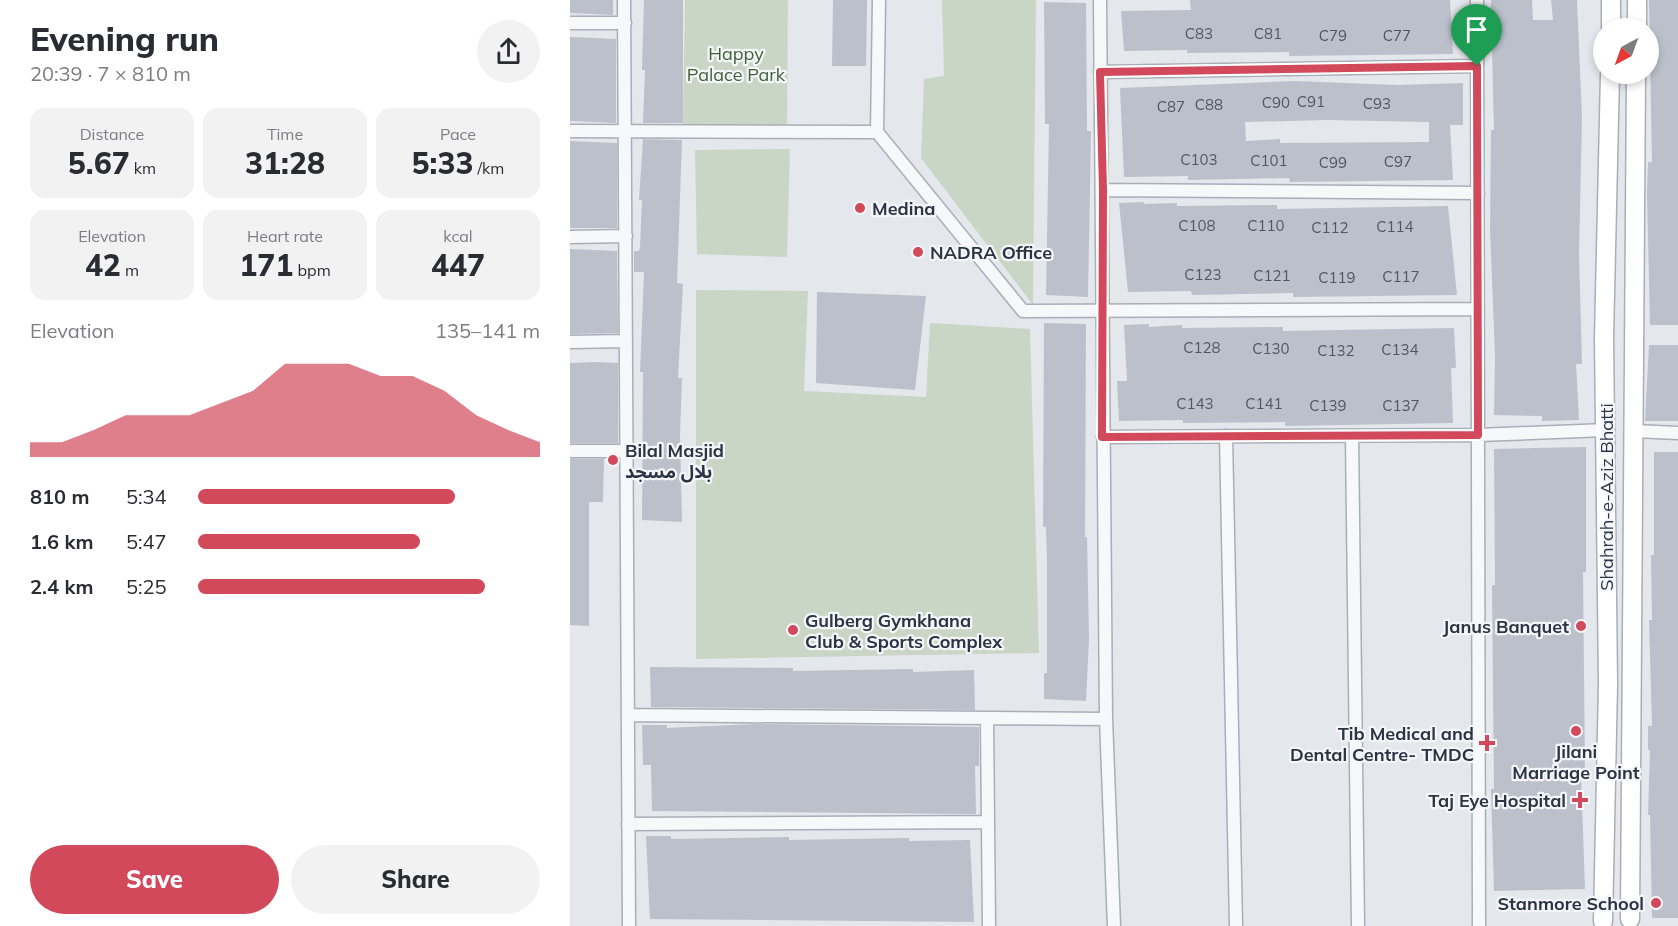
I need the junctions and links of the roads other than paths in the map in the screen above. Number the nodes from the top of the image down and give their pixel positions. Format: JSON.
{"nodes":[{"id":1,"x":624,"y":0,"type":"edge"},
{"id":2,"x":879,"y":0,"type":"edge"},
{"id":3,"x":1100,"y":0,"type":"edge"},
{"id":4,"x":1477,"y":0,"type":"edge"},
{"id":5,"x":1611,"y":0,"type":"edge"},
{"id":6,"x":1637,"y":0,"type":"edge"},
{"id":7,"x":1611,"y":18,"type":"edge"},
{"id":8,"x":1636,"y":18,"type":"edge"},
{"id":9,"x":570,"y":23,"type":"edge"},
{"id":10,"x":625,"y":23,"type":"junction"},
{"id":11,"x":1477,"y":66,"type":"junction"},
{"id":12,"x":1100,"y":72,"type":"junction"},
{"id":13,"x":1610,"y":84,"type":"edge"},
{"id":14,"x":1636,"y":84,"type":"edge"},
{"id":15,"x":570,"y":130,"type":"edge"},
{"id":16,"x":625,"y":130,"type":"junction"},
{"id":17,"x":877,"y":132,"type":"junction"},
{"id":18,"x":1103,"y":190,"type":"junction"},
{"id":19,"x":1478,"y":193,"type":"junction"},
{"id":20,"x":626,"y":236,"type":"junction"},
{"id":21,"x":570,"y":237,"type":"edge"},
{"id":22,"x":1477,"y":309,"type":"junction"},
{"id":23,"x":1101,"y":313,"type":"junction"},
{"id":24,"x":570,"y":342,"type":"edge"},
{"id":25,"x":626,"y":342,"type":"junction"},
{"id":26,"x":1606,"y":430,"type":"junction"},
{"id":27,"x":1634,"y":431,"type":"junction"},
{"id":28,"x":1678,"y":433,"type":"edge"},
{"id":29,"x":1478,"y":435,"type":"junction"},
{"id":30,"x":1226,"y":436,"type":"junction"},
{"id":31,"x":1352,"y":436,"type":"junction"},
{"id":32,"x":1102,"y":437,"type":"junction"},
{"id":33,"x":570,"y":451,"type":"edge"},
{"id":34,"x":627,"y":451,"type":"junction"},
{"id":35,"x":628,"y":715,"type":"junction"},
{"id":36,"x":987,"y":718,"type":"junction"},
{"id":37,"x":1106,"y":719,"type":"junction"},
{"id":38,"x":988,"y":822,"type":"junction"},
{"id":39,"x":628,"y":824,"type":"junction"},
{"id":40,"x":1634,"y":923,"type":"edge"},
{"id":41,"x":1601,"y":924,"type":"edge"},
{"id":42,"x":629,"y":926,"type":"edge"},
{"id":43,"x":989,"y":926,"type":"edge"},
{"id":44,"x":1114,"y":926,"type":"edge"},
{"id":45,"x":1236,"y":926,"type":"edge"},
{"id":46,"x":1358,"y":926,"type":"edge"},
{"id":47,"x":1479,"y":926,"type":"edge"}],
"edges":[{"from":1,"to":10,"type":"street"},
{"from":2,"to":17,"type":"street"},
{"from":3,"to":12,"type":"street"},
{"from":4,"to":11,"type":"street"},
{"from":5,"to":7,"type":"main road"},
{"from":6,"to":8,"type":"main road"},
{"from":9,"to":10,"type":"street"},
{"from":10,"to":16,"type":"street"},
{"from":11,"to":12,"type":"street"},
{"from":11,"to":19,"type":"street"},
{"from":12,"to":18,"type":"street"},
{"from":13,"to":26,"type":"main road","name":"Shahrah-e-Aziz Bhatti"},
{"from":14,"to":27,"type":"main road","name":"Shahrah-e-Aziz Bhatti"},
{"from":15,"to":16,"type":"street"},
{"from":16,"to":17,"type":"street"},
{"from":16,"to":20,"type":"street"},
{"from":17,"to":23,"type":"street"},
{"from":18,"to":19,"type":"street"},
{"from":18,"to":23,"type":"street"},
{"from":19,"to":22,"type":"street"},
{"from":20,"to":21,"type":"street"},
{"from":20,"to":25,"type":"street"},
{"from":22,"to":23,"type":"street"},
{"from":22,"to":29,"type":"street"},
{"from":23,"to":32,"type":"street"},
{"from":24,"to":25,"type":"street"},
{"from":25,"to":34,"type":"street"},
{"from":26,"to":29,"type":"street"},
{"from":26,"to":41,"type":"main road","name":"Shahrah-e-Aziz Bhatti"},
{"from":27,"to":28,"type":"street"},
{"from":27,"to":40,"type":"main road","name":"Shahrah-e-Aziz Bhatti"},
{"from":29,"to":31,"type":"street"},
{"from":29,"to":47,"type":"street"},
{"from":30,"to":31,"type":"street"},
{"from":30,"to":32,"type":"street"},
{"from":30,"to":45,"type":"street"},
{"from":31,"to":46,"type":"street"},
{"from":32,"to":37,"type":"street"},
{"from":33,"to":34,"type":"street"},
{"from":34,"to":35,"type":"street"},
{"from":35,"to":36,"type":"street"},
{"from":35,"to":39,"type":"street"},
{"from":36,"to":37,"type":"street"},
{"from":36,"to":38,"type":"street"},
{"from":37,"to":44,"type":"street"},
{"from":38,"to":39,"type":"street"},
{"from":38,"to":43,"type":"street"},
{"from":39,"to":42,"type":"street"},
{"from":40,"to":41,"type":"main road"}]}
